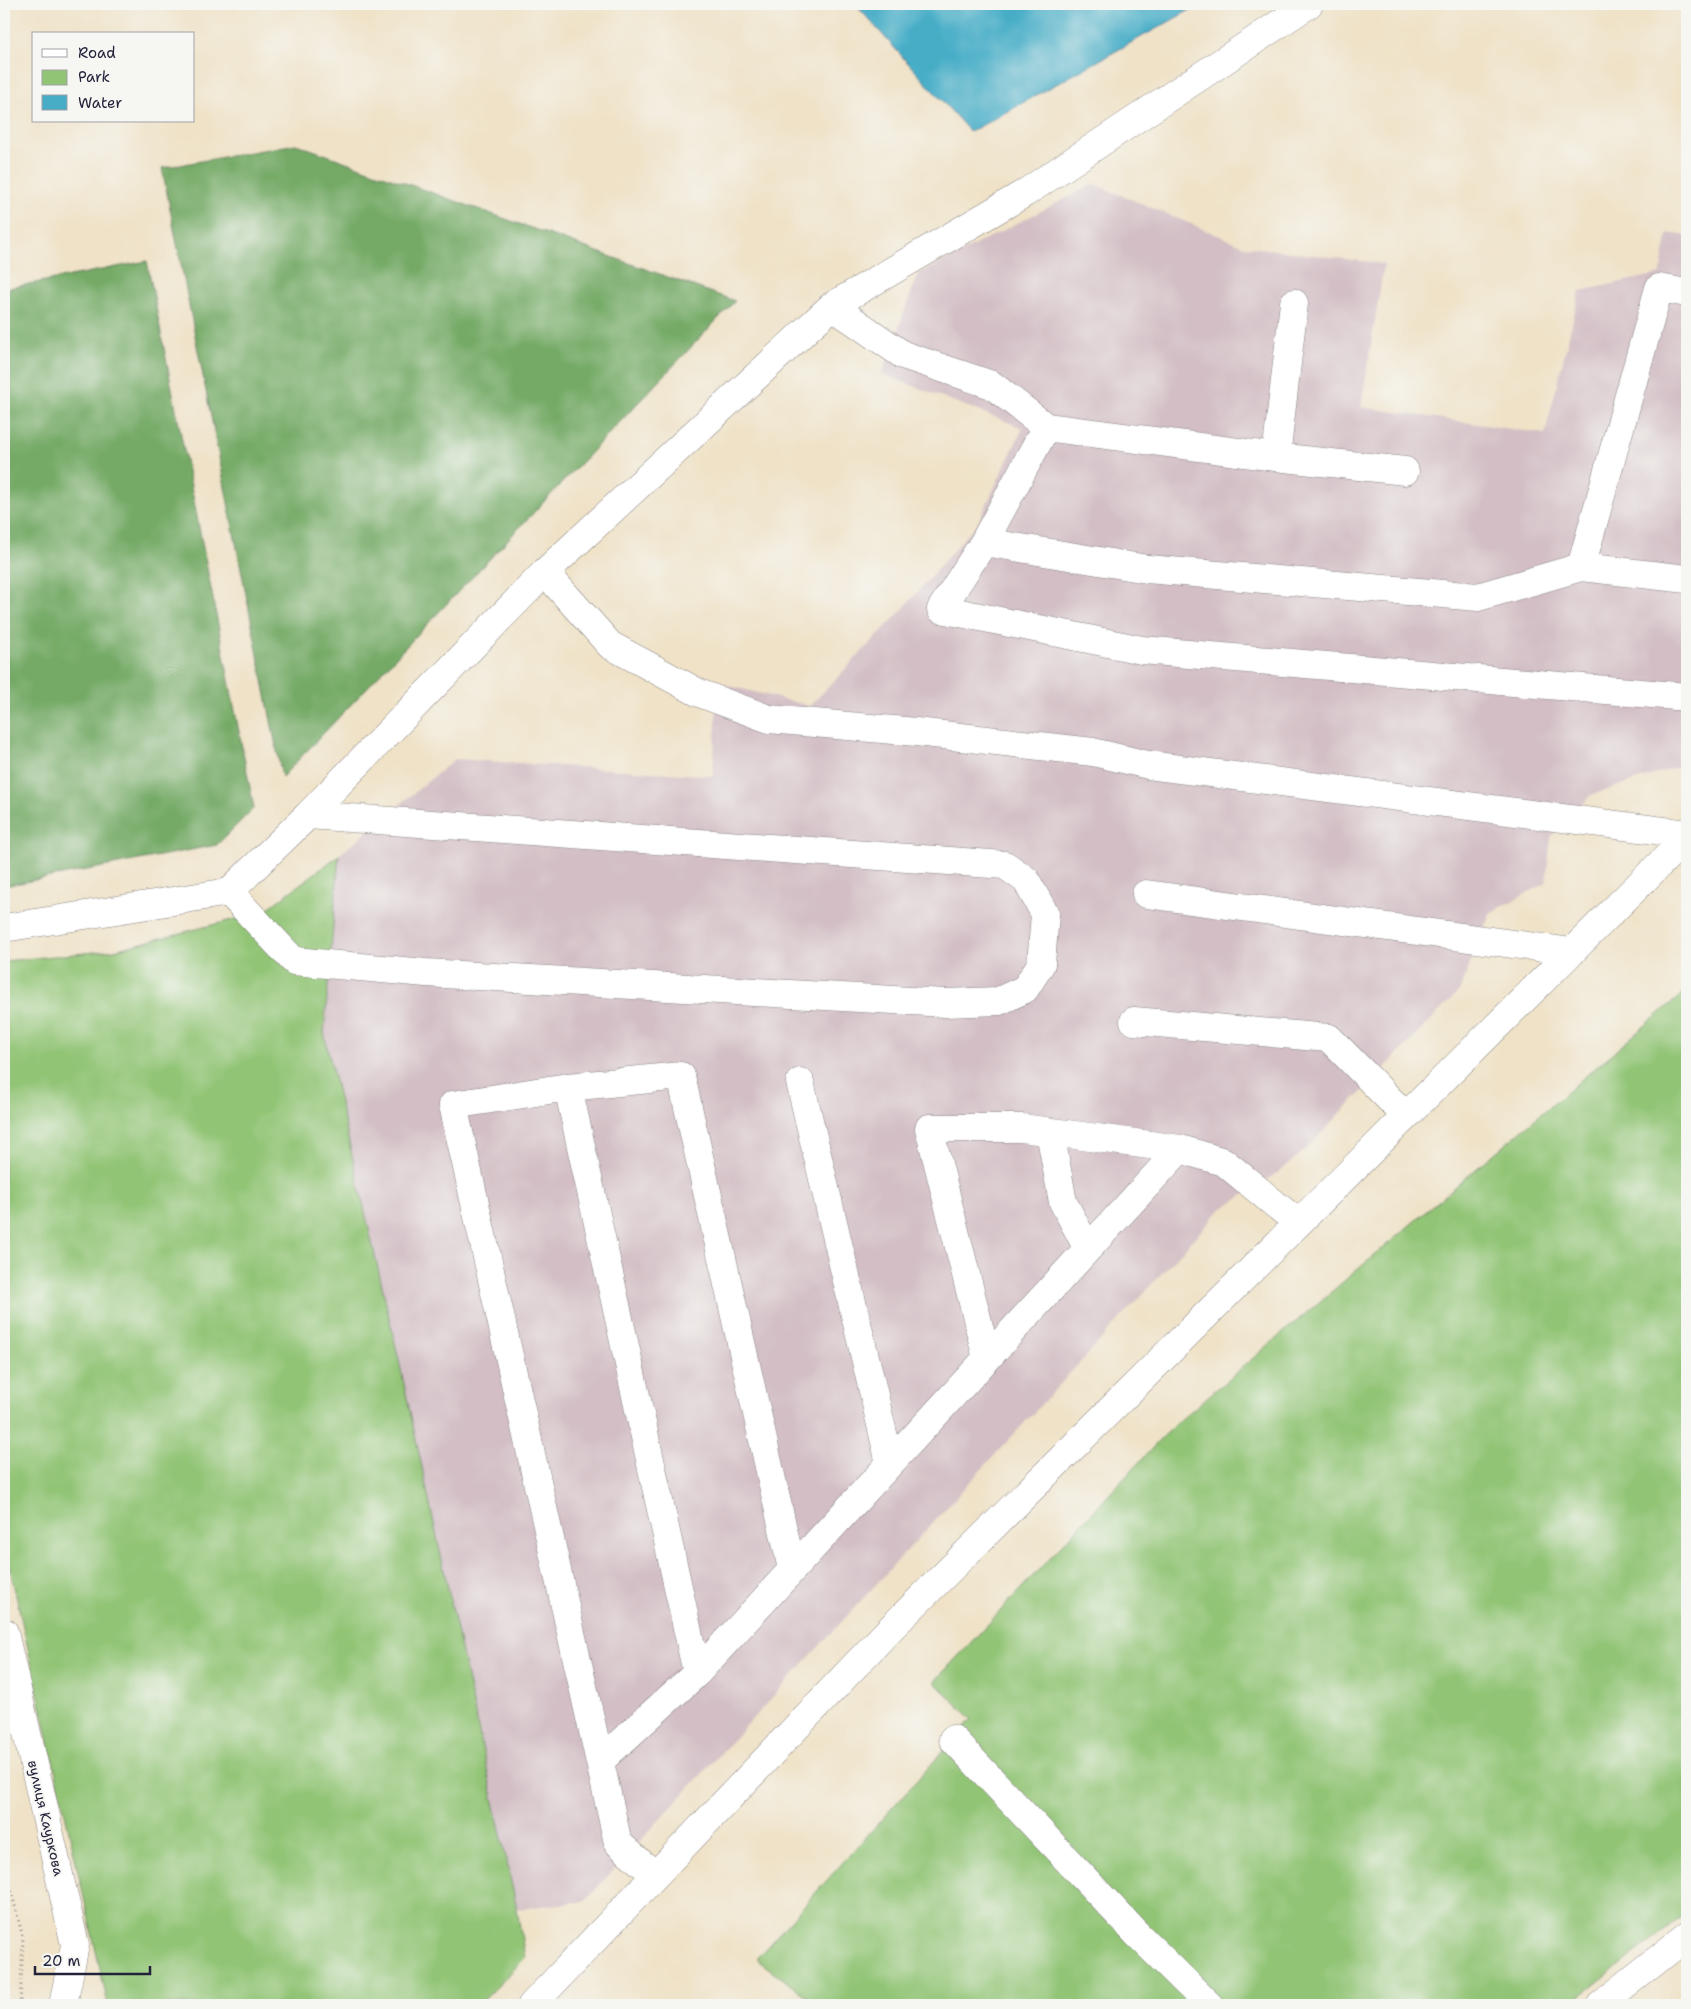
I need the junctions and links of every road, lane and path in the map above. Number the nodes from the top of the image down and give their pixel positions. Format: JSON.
{"nodes":[{"id":1,"x":1309,"y":4,"type":"edge"},
{"id":2,"x":1687,"y":293,"type":"edge"},
{"id":3,"x":1294,"y":303,"type":"dead end"},
{"id":4,"x":832,"y":306,"type":"junction"},
{"id":5,"x":1046,"y":427,"type":"junction"},
{"id":6,"x":1276,"y":457,"type":"junction"},
{"id":7,"x":1405,"y":471,"type":"dead end"},
{"id":8,"x":984,"y":542,"type":"junction"},
{"id":9,"x":1581,"y":566,"type":"junction"},
{"id":10,"x":545,"y":572,"type":"junction"},
{"id":11,"x":1687,"y":579,"type":"edge"},
{"id":12,"x":1687,"y":697,"type":"edge"},
{"id":13,"x":308,"y":815,"type":"junction"},
{"id":14,"x":1687,"y":836,"type":"edge"},
{"id":15,"x":229,"y":892,"type":"junction"},
{"id":16,"x":1146,"y":894,"type":"dead end"},
{"id":17,"x":4,"y":928,"type":"edge"},
{"id":18,"x":1572,"y":952,"type":"junction"},
{"id":19,"x":1134,"y":1021,"type":"dead end"},
{"id":20,"x":800,"y":1082,"type":"dead end"},
{"id":21,"x":568,"y":1087,"type":"junction"},
{"id":22,"x":1406,"y":1116,"type":"junction"},
{"id":23,"x":1050,"y":1132,"type":"junction"},
{"id":24,"x":1180,"y":1149,"type":"junction"},
{"id":25,"x":1298,"y":1223,"type":"junction"},
{"id":26,"x":1088,"y":1249,"type":"junction"},
{"id":27,"x":987,"y":1358,"type":"junction"},
{"id":28,"x":890,"y":1463,"type":"junction"},
{"id":29,"x":792,"y":1569,"type":"junction"},
{"id":30,"x":4,"y":1632,"type":"edge"},
{"id":31,"x":697,"y":1673,"type":"junction"},
{"id":32,"x":953,"y":1739,"type":"dead end"},
{"id":33,"x":600,"y":1761,"type":"junction"},
{"id":34,"x":4,"y":1862,"type":"edge"},
{"id":35,"x":655,"y":1875,"type":"junction"},
{"id":36,"x":1687,"y":1936,"type":"edge"},
{"id":37,"x":20,"y":2005,"type":"edge"},
{"id":38,"x":63,"y":2005,"type":"edge"},
{"id":39,"x":532,"y":2005,"type":"edge"},
{"id":40,"x":1209,"y":2005,"type":"edge"},
{"id":41,"x":1601,"y":2005,"type":"edge"}],
"edges":[{"from":1,"to":4,"type":"street"},
{"from":2,"to":9,"type":"street"},
{"from":3,"to":6,"type":"street"},
{"from":4,"to":5,"type":"street"},
{"from":4,"to":10,"type":"street"},
{"from":5,"to":6,"type":"street"},
{"from":5,"to":8,"type":"street"},
{"from":6,"to":7,"type":"street"},
{"from":8,"to":9,"type":"street"},
{"from":8,"to":12,"type":"street"},
{"from":9,"to":11,"type":"street"},
{"from":10,"to":13,"type":"street"},
{"from":10,"to":14,"type":"street"},
{"from":13,"to":15,"type":"street"},
{"from":13,"to":15,"type":"street"},
{"from":14,"to":18,"type":"street"},
{"from":15,"to":17,"type":"street"},
{"from":16,"to":18,"type":"street"},
{"from":18,"to":22,"type":"street"},
{"from":19,"to":22,"type":"street"},
{"from":20,"to":28,"type":"street"},
{"from":21,"to":29,"type":"street"},
{"from":21,"to":31,"type":"street"},
{"from":21,"to":33,"type":"street"},
{"from":22,"to":25,"type":"street"},
{"from":23,"to":24,"type":"street"},
{"from":23,"to":26,"type":"street"},
{"from":23,"to":27,"type":"street"},
{"from":24,"to":25,"type":"street"},
{"from":24,"to":26,"type":"street"},
{"from":25,"to":35,"type":"street"},
{"from":26,"to":27,"type":"street"},
{"from":27,"to":28,"type":"street"},
{"from":28,"to":29,"type":"street"},
{"from":29,"to":31,"type":"street"},
{"from":30,"to":38,"type":"street","name":"вулиця Кауркова"},
{"from":31,"to":33,"type":"street"},
{"from":32,"to":40,"type":"street"},
{"from":33,"to":35,"type":"street"},
{"from":34,"to":37,"type":"path"},
{"from":35,"to":39,"type":"street"},
{"from":36,"to":41,"type":"street"}]}
